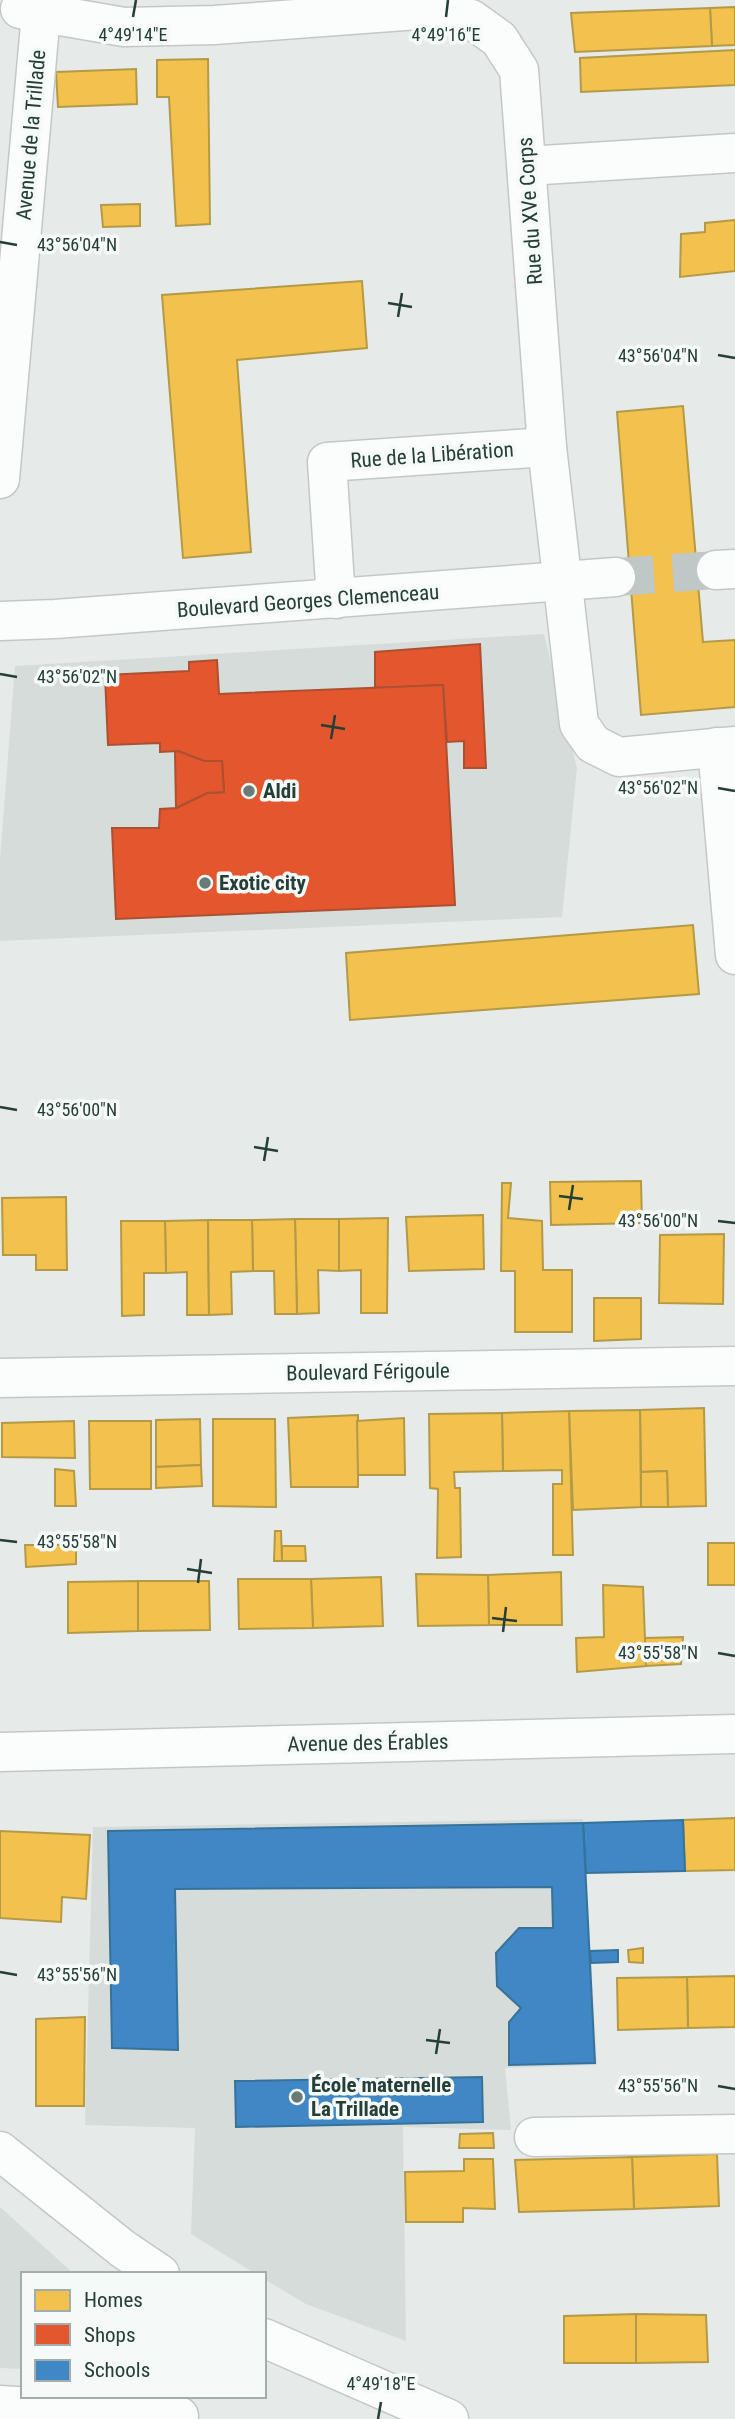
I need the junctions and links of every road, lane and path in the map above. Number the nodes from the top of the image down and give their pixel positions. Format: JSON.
{"nodes":[{"id":1,"x":35,"y":7,"type":"edge"},
{"id":2,"x":15,"y":153,"type":"edge"},
{"id":3,"x":735,"y":153,"type":"edge"},
{"id":4,"x":527,"y":166,"type":"junction"},
{"id":5,"x":547,"y":447,"type":"junction"},
{"id":6,"x":0,"y":479,"type":"edge"},
{"id":7,"x":616,"y":577,"type":"tunnel mouth"},
{"id":8,"x":563,"y":581,"type":"junction"},
{"id":9,"x":336,"y":599,"type":"junction"},
{"id":10,"x":0,"y":621,"type":"edge"},
{"id":11,"x":726,"y":747,"type":"edge"},
{"id":12,"x":735,"y":955,"type":"edge"},
{"id":13,"x":735,"y":1366,"type":"edge"},
{"id":14,"x":0,"y":1378,"type":"edge"},
{"id":15,"x":735,"y":1734,"type":"edge"},
{"id":16,"x":0,"y":1752,"type":"edge"},
{"id":17,"x":735,"y":2134,"type":"edge"},
{"id":18,"x":534,"y":2137,"type":"dead end"},
{"id":19,"x":0,"y":2151,"type":"edge"},
{"id":20,"x":157,"y":2272,"type":"edge"},
{"id":21,"x":266,"y":2339,"type":"edge"},
{"id":22,"x":0,"y":2405,"type":"edge"},
{"id":23,"x":179,"y":2411,"type":"edge"},
{"id":24,"x":449,"y":2419,"type":"edge"}],
"edges":[{"from":1,"to":2,"type":"street","name":"Avenue de la Trillade"},
{"from":1,"to":4,"type":"street","name":"Rue du XVe Corps"},
{"from":2,"to":6,"type":"street","name":"Avenue de la Trillade"},
{"from":3,"to":4,"type":"street"},
{"from":4,"to":5,"type":"street","name":"Rue du XVe Corps"},
{"from":5,"to":8,"type":"street","name":"Rue du XVe Corps"},
{"from":5,"to":9,"type":"street","name":"Rue de la Libération"},
{"from":7,"to":8,"type":"street","name":"Boulevard Georges Clemenceau"},
{"from":8,"to":9,"type":"street","name":"Boulevard Georges Clemenceau"},
{"from":8,"to":11,"type":"street","name":"Rue du XVe Corps"},
{"from":9,"to":10,"type":"street","name":"Boulevard Georges Clemenceau"},
{"from":11,"to":12,"type":"street"},
{"from":13,"to":14,"type":"street","name":"Boulevard Férigoule"},
{"from":15,"to":16,"type":"street","name":"Avenue des Érables"},
{"from":17,"to":18,"type":"street"},
{"from":19,"to":20,"type":"street"},
{"from":21,"to":24,"type":"street"},
{"from":22,"to":23,"type":"street"}]}
